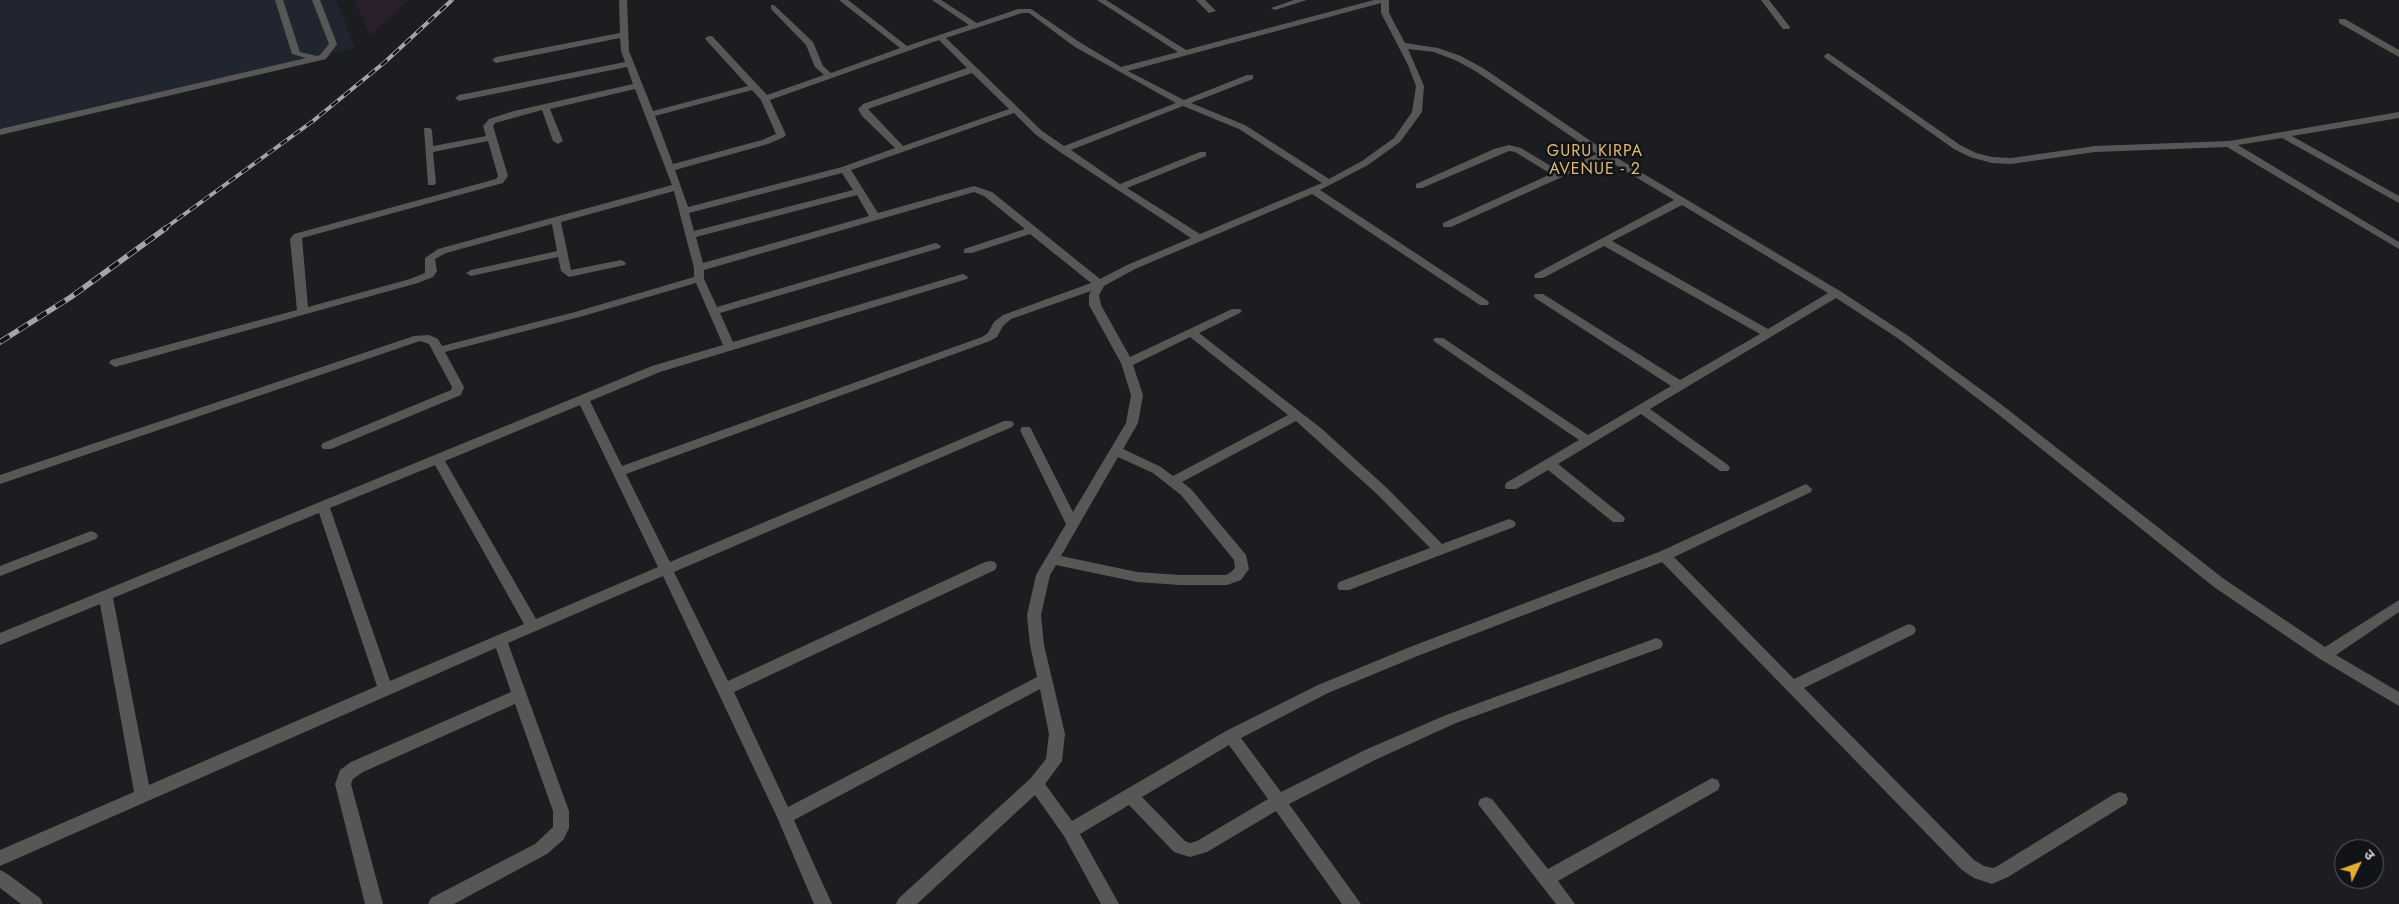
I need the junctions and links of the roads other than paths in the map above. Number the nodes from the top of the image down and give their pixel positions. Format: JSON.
{"nodes":[{"id":1,"x":279,"y":0,"type":"edge"},
{"id":2,"x":316,"y":0,"type":"edge"},
{"id":3,"x":623,"y":0,"type":"edge"},
{"id":4,"x":843,"y":0,"type":"edge"},
{"id":5,"x":952,"y":0,"type":"edge"},
{"id":6,"x":1102,"y":0,"type":"edge"},
{"id":7,"x":1200,"y":0,"type":"edge"},
{"id":8,"x":1303,"y":0,"type":"edge"},
{"id":9,"x":1384,"y":0,"type":"edge"},
{"id":10,"x":1765,"y":0,"type":"edge"},
{"id":11,"x":938,"y":2,"type":"edge"},
{"id":12,"x":774,"y":7,"type":"dead end"},
{"id":13,"x":1274,"y":8,"type":"dead end"},
{"id":14,"x":1212,"y":11,"type":"dead end"},
{"id":15,"x":2342,"y":21,"type":"dead end"},
{"id":16,"x":975,"y":25,"type":"junction"},
{"id":17,"x":1786,"y":27,"type":"dead end"},
{"id":18,"x":624,"y":35,"type":"junction"},
{"id":19,"x":940,"y":37,"type":"junction"},
{"id":20,"x":709,"y":38,"type":"dead end"},
{"id":21,"x":1400,"y":44,"type":"junction"},
{"id":22,"x":906,"y":49,"type":"junction"},
{"id":23,"x":1185,"y":53,"type":"junction"},
{"id":24,"x":2399,"y":54,"type":"edge"},
{"id":25,"x":1828,"y":56,"type":"dead end"},
{"id":26,"x":323,"y":57,"type":"junction"},
{"id":27,"x":496,"y":60,"type":"dead end"},
{"id":28,"x":630,"y":64,"type":"junction"},
{"id":29,"x":974,"y":69,"type":"junction"},
{"id":30,"x":1120,"y":70,"type":"junction"},
{"id":31,"x":830,"y":76,"type":"junction"},
{"id":32,"x":1250,"y":77,"type":"dead end"},
{"id":33,"x":638,"y":86,"type":"junction"},
{"id":34,"x":754,"y":87,"type":"junction"},
{"id":35,"x":459,"y":98,"type":"dead end"},
{"id":36,"x":765,"y":99,"type":"junction"},
{"id":37,"x":1183,"y":103,"type":"junction"},
{"id":38,"x":545,"y":107,"type":"junction"},
{"id":39,"x":1015,"y":110,"type":"junction"},
{"id":40,"x":2399,"y":115,"type":"edge"},
{"id":41,"x":649,"y":116,"type":"junction"},
{"id":42,"x":427,"y":130,"type":"dead end"},
{"id":43,"x":0,"y":132,"type":"edge"},
{"id":44,"x":2282,"y":134,"type":"junction"},
{"id":45,"x":492,"y":138,"type":"junction"},
{"id":46,"x":558,"y":141,"type":"dead end"},
{"id":47,"x":2229,"y":144,"type":"junction"},
{"id":48,"x":901,"y":149,"type":"junction"},
{"id":49,"x":429,"y":150,"type":"junction"},
{"id":50,"x":1063,"y":150,"type":"junction"},
{"id":51,"x":1203,"y":154,"type":"dead end"},
{"id":52,"x":1604,"y":154,"type":"junction"},
{"id":53,"x":670,"y":168,"type":"junction"},
{"id":54,"x":845,"y":168,"type":"junction"},
{"id":55,"x":1558,"y":174,"type":"junction"},
{"id":56,"x":431,"y":183,"type":"dead end"},
{"id":57,"x":1329,"y":184,"type":"junction"},
{"id":58,"x":1419,"y":186,"type":"dead end"},
{"id":59,"x":677,"y":187,"type":"junction"},
{"id":60,"x":1119,"y":188,"type":"junction"},
{"id":61,"x":1313,"y":190,"type":"junction"},
{"id":62,"x":858,"y":192,"type":"junction"},
{"id":63,"x":2399,"y":200,"type":"edge"},
{"id":64,"x":1681,"y":201,"type":"junction"},
{"id":65,"x":684,"y":211,"type":"junction"},
{"id":66,"x":875,"y":217,"type":"junction"},
{"id":67,"x":556,"y":220,"type":"junction"},
{"id":68,"x":1447,"y":225,"type":"dead end"},
{"id":69,"x":1031,"y":230,"type":"junction"},
{"id":70,"x":690,"y":235,"type":"junction"},
{"id":71,"x":1200,"y":239,"type":"junction"},
{"id":72,"x":1604,"y":241,"type":"junction"},
{"id":73,"x":936,"y":246,"type":"dead end"},
{"id":74,"x":2399,"y":246,"type":"edge"},
{"id":75,"x":968,"y":251,"type":"dead end"},
{"id":76,"x":562,"y":253,"type":"junction"},
{"id":77,"x":621,"y":263,"type":"dead end"},
{"id":78,"x":471,"y":273,"type":"dead end"},
{"id":79,"x":699,"y":274,"type":"junction"},
{"id":80,"x":1539,"y":276,"type":"dead end"},
{"id":81,"x":963,"y":277,"type":"dead end"},
{"id":82,"x":1099,"y":284,"type":"junction"},
{"id":83,"x":1836,"y":292,"type":"junction"},
{"id":84,"x":1539,"y":296,"type":"dead end"},
{"id":85,"x":1484,"y":303,"type":"dead end"},
{"id":86,"x":303,"y":311,"type":"junction"},
{"id":87,"x":1236,"y":311,"type":"dead end"},
{"id":88,"x":713,"y":312,"type":"junction"},
{"id":89,"x":1191,"y":332,"type":"junction"},
{"id":90,"x":1767,"y":333,"type":"junction"},
{"id":91,"x":1439,"y":340,"type":"dead end"},
{"id":92,"x":730,"y":347,"type":"junction"},
{"id":93,"x":438,"y":350,"type":"junction"},
{"id":94,"x":116,"y":363,"type":"dead end"},
{"id":95,"x":1127,"y":363,"type":"junction"},
{"id":96,"x":1679,"y":385,"type":"junction"},
{"id":97,"x":583,"y":399,"type":"junction"},
{"id":98,"x":1641,"y":408,"type":"junction"},
{"id":99,"x":1297,"y":415,"type":"junction"},
{"id":100,"x":1008,"y":424,"type":"dead end"},
{"id":101,"x":1026,"y":430,"type":"dead end"},
{"id":102,"x":1587,"y":440,"type":"junction"},
{"id":103,"x":327,"y":446,"type":"dead end"},
{"id":104,"x":1116,"y":451,"type":"junction"},
{"id":105,"x":438,"y":458,"type":"junction"},
{"id":106,"x":1548,"y":464,"type":"junction"},
{"id":107,"x":1724,"y":468,"type":"dead end"},
{"id":108,"x":619,"y":472,"type":"junction"},
{"id":109,"x":0,"y":480,"type":"edge"},
{"id":110,"x":1174,"y":481,"type":"junction"},
{"id":111,"x":1511,"y":486,"type":"dead end"},
{"id":112,"x":1806,"y":489,"type":"dead end"},
{"id":113,"x":323,"y":507,"type":"junction"},
{"id":114,"x":1618,"y":519,"type":"dead end"},
{"id":115,"x":1073,"y":524,"type":"junction"},
{"id":116,"x":1509,"y":524,"type":"dead end"},
{"id":117,"x":91,"y":536,"type":"dead end"},
{"id":118,"x":1440,"y":550,"type":"junction"},
{"id":119,"x":1664,"y":556,"type":"junction"},
{"id":120,"x":1053,"y":559,"type":"junction"},
{"id":121,"x":990,"y":566,"type":"dead end"},
{"id":122,"x":0,"y":571,"type":"edge"},
{"id":123,"x":666,"y":571,"type":"junction"},
{"id":124,"x":1344,"y":586,"type":"dead end"},
{"id":125,"x":105,"y":594,"type":"junction"},
{"id":126,"x":2399,"y":605,"type":"edge"},
{"id":127,"x":533,"y":626,"type":"junction"},
{"id":128,"x":1909,"y":630,"type":"dead end"},
{"id":129,"x":0,"y":639,"type":"edge"},
{"id":130,"x":500,"y":640,"type":"junction"},
{"id":131,"x":1656,"y":644,"type":"dead end"},
{"id":132,"x":2325,"y":655,"type":"junction"},
{"id":133,"x":1046,"y":679,"type":"junction"},
{"id":134,"x":1792,"y":687,"type":"junction"},
{"id":135,"x":385,"y":689,"type":"junction"},
{"id":136,"x":725,"y":689,"type":"junction"},
{"id":137,"x":520,"y":695,"type":"junction"},
{"id":138,"x":2399,"y":700,"type":"edge"},
{"id":139,"x":1231,"y":736,"type":"junction"},
{"id":140,"x":1036,"y":784,"type":"junction"},
{"id":141,"x":1712,"y":785,"type":"dead end"},
{"id":142,"x":143,"y":794,"type":"junction"},
{"id":143,"x":1130,"y":795,"type":"junction"},
{"id":144,"x":2120,"y":799,"type":"dead end"},
{"id":145,"x":1279,"y":801,"type":"junction"},
{"id":146,"x":1486,"y":804,"type":"dead end"},
{"id":147,"x":785,"y":817,"type":"junction"},
{"id":148,"x":1070,"y":831,"type":"junction"},
{"id":149,"x":0,"y":858,"type":"edge"},
{"id":150,"x":0,"y":878,"type":"edge"},
{"id":151,"x":1546,"y":879,"type":"junction"},
{"id":152,"x":34,"y":904,"type":"edge"},
{"id":153,"x":374,"y":904,"type":"edge"},
{"id":154,"x":437,"y":904,"type":"edge"},
{"id":155,"x":823,"y":904,"type":"edge"},
{"id":156,"x":904,"y":904,"type":"edge"},
{"id":157,"x":1110,"y":904,"type":"edge"},
{"id":158,"x":1352,"y":904,"type":"edge"},
{"id":159,"x":1566,"y":904,"type":"edge"}],
"edges":[{"from":1,"to":26,"type":"street"},
{"from":2,"to":26,"type":"street"},
{"from":3,"to":18,"type":"street"},
{"from":4,"to":22,"type":"street"},
{"from":5,"to":11,"type":"street"},
{"from":6,"to":23,"type":"street"},
{"from":7,"to":14,"type":"street"},
{"from":8,"to":13,"type":"street"},
{"from":9,"to":21,"type":"street"},
{"from":9,"to":23,"type":"street"},
{"from":10,"to":17,"type":"street"},
{"from":11,"to":16,"type":"street"},
{"from":12,"to":31,"type":"street"},
{"from":15,"to":24,"type":"street"},
{"from":16,"to":19,"type":"street"},
{"from":16,"to":30,"type":"street"},
{"from":18,"to":27,"type":"street"},
{"from":18,"to":28,"type":"street"},
{"from":19,"to":22,"type":"street"},
{"from":19,"to":29,"type":"street"},
{"from":20,"to":34,"type":"street"},
{"from":21,"to":52,"type":"street"},
{"from":21,"to":57,"type":"street"},
{"from":22,"to":31,"type":"street"},
{"from":23,"to":30,"type":"street"},
{"from":25,"to":47,"type":"street"},
{"from":26,"to":43,"type":"street"},
{"from":28,"to":33,"type":"street"},
{"from":28,"to":35,"type":"street"},
{"from":29,"to":39,"type":"street"},
{"from":29,"to":48,"type":"street"},
{"from":30,"to":37,"type":"street"},
{"from":31,"to":36,"type":"street"},
{"from":32,"to":37,"type":"street"},
{"from":33,"to":38,"type":"street"},
{"from":33,"to":41,"type":"street"},
{"from":34,"to":36,"type":"street"},
{"from":34,"to":41,"type":"street"},
{"from":36,"to":53,"type":"street"},
{"from":37,"to":50,"type":"street"},
{"from":37,"to":57,"type":"street"},
{"from":38,"to":45,"type":"street"},
{"from":38,"to":46,"type":"street"},
{"from":39,"to":48,"type":"street"},
{"from":39,"to":50,"type":"street"},
{"from":40,"to":44,"type":"street"},
{"from":41,"to":53,"type":"street"},
{"from":42,"to":49,"type":"street"},
{"from":44,"to":47,"type":"street"},
{"from":44,"to":63,"type":"street"},
{"from":45,"to":49,"type":"street"},
{"from":45,"to":86,"type":"street"},
{"from":47,"to":74,"type":"street"},
{"from":48,"to":54,"type":"street"},
{"from":49,"to":56,"type":"street"},
{"from":50,"to":60,"type":"street"},
{"from":51,"to":60,"type":"street"},
{"from":52,"to":55,"type":"street"},
{"from":52,"to":64,"type":"street"},
{"from":53,"to":59,"type":"street"},
{"from":54,"to":62,"type":"street"},
{"from":54,"to":65,"type":"street"},
{"from":55,"to":58,"type":"street"},
{"from":55,"to":68,"type":"street"},
{"from":57,"to":61,"type":"street"},
{"from":59,"to":65,"type":"street"},
{"from":59,"to":67,"type":"street"},
{"from":60,"to":71,"type":"street"},
{"from":61,"to":71,"type":"street"},
{"from":61,"to":85,"type":"street"},
{"from":62,"to":66,"type":"street"},
{"from":62,"to":70,"type":"street"},
{"from":64,"to":72,"type":"street"},
{"from":64,"to":83,"type":"street"},
{"from":65,"to":70,"type":"street"},
{"from":66,"to":69,"type":"street"},
{"from":66,"to":79,"type":"street"},
{"from":67,"to":76,"type":"street"},
{"from":67,"to":86,"type":"street"},
{"from":69,"to":75,"type":"street"},
{"from":69,"to":82,"type":"street"},
{"from":70,"to":79,"type":"street"},
{"from":71,"to":82,"type":"street"},
{"from":72,"to":80,"type":"street"},
{"from":72,"to":90,"type":"street"},
{"from":73,"to":88,"type":"street"},
{"from":76,"to":77,"type":"street"},
{"from":76,"to":78,"type":"street"},
{"from":79,"to":88,"type":"street"},
{"from":79,"to":93,"type":"street"},
{"from":81,"to":92,"type":"street"},
{"from":82,"to":95,"type":"street"},
{"from":82,"to":108,"type":"street"},
{"from":83,"to":90,"type":"street"},
{"from":83,"to":132,"type":"street"},
{"from":84,"to":96,"type":"street"},
{"from":86,"to":94,"type":"street"},
{"from":87,"to":89,"type":"street"},
{"from":88,"to":92,"type":"street"},
{"from":89,"to":95,"type":"street"},
{"from":89,"to":99,"type":"street"},
{"from":90,"to":96,"type":"street"},
{"from":91,"to":102,"type":"street"},
{"from":92,"to":97,"type":"street"},
{"from":93,"to":103,"type":"street"},
{"from":93,"to":109,"type":"street"},
{"from":95,"to":104,"type":"street"},
{"from":96,"to":98,"type":"street"},
{"from":97,"to":105,"type":"street"},
{"from":97,"to":108,"type":"street"},
{"from":98,"to":102,"type":"street"},
{"from":98,"to":107,"type":"street"},
{"from":99,"to":110,"type":"street"},
{"from":99,"to":118,"type":"street"},
{"from":100,"to":123,"type":"street"},
{"from":101,"to":115,"type":"street"},
{"from":102,"to":106,"type":"street"},
{"from":104,"to":110,"type":"street"},
{"from":104,"to":115,"type":"street"},
{"from":105,"to":113,"type":"street"},
{"from":105,"to":127,"type":"street"},
{"from":106,"to":111,"type":"street"},
{"from":106,"to":114,"type":"street"},
{"from":108,"to":123,"type":"street"},
{"from":110,"to":120,"type":"street"},
{"from":112,"to":119,"type":"street"},
{"from":113,"to":125,"type":"street"},
{"from":113,"to":135,"type":"street"},
{"from":115,"to":120,"type":"street"},
{"from":116,"to":118,"type":"street"},
{"from":117,"to":122,"type":"street"},
{"from":118,"to":124,"type":"street"},
{"from":119,"to":134,"type":"street"},
{"from":119,"to":139,"type":"street"},
{"from":120,"to":133,"type":"street"},
{"from":121,"to":136,"type":"street"},
{"from":123,"to":127,"type":"street"},
{"from":123,"to":136,"type":"street"},
{"from":125,"to":129,"type":"street"},
{"from":125,"to":142,"type":"street"},
{"from":126,"to":132,"type":"street"},
{"from":127,"to":130,"type":"street"},
{"from":128,"to":134,"type":"street"},
{"from":130,"to":135,"type":"street"},
{"from":130,"to":137,"type":"street"},
{"from":131,"to":145,"type":"street"},
{"from":132,"to":138,"type":"street"},
{"from":133,"to":140,"type":"street"},
{"from":133,"to":147,"type":"street"},
{"from":134,"to":144,"type":"street"},
{"from":135,"to":142,"type":"street"},
{"from":136,"to":147,"type":"street"},
{"from":137,"to":153,"type":"street"},
{"from":137,"to":154,"type":"street"},
{"from":139,"to":143,"type":"street"},
{"from":139,"to":145,"type":"street"},
{"from":140,"to":148,"type":"street"},
{"from":140,"to":156,"type":"street"},
{"from":141,"to":151,"type":"street"},
{"from":142,"to":149,"type":"street"},
{"from":143,"to":145,"type":"street"},
{"from":143,"to":148,"type":"street"},
{"from":145,"to":158,"type":"street"},
{"from":146,"to":151,"type":"street"},
{"from":147,"to":155,"type":"street"},
{"from":148,"to":157,"type":"street"},
{"from":150,"to":152,"type":"street"},
{"from":151,"to":159,"type":"street"}]}
